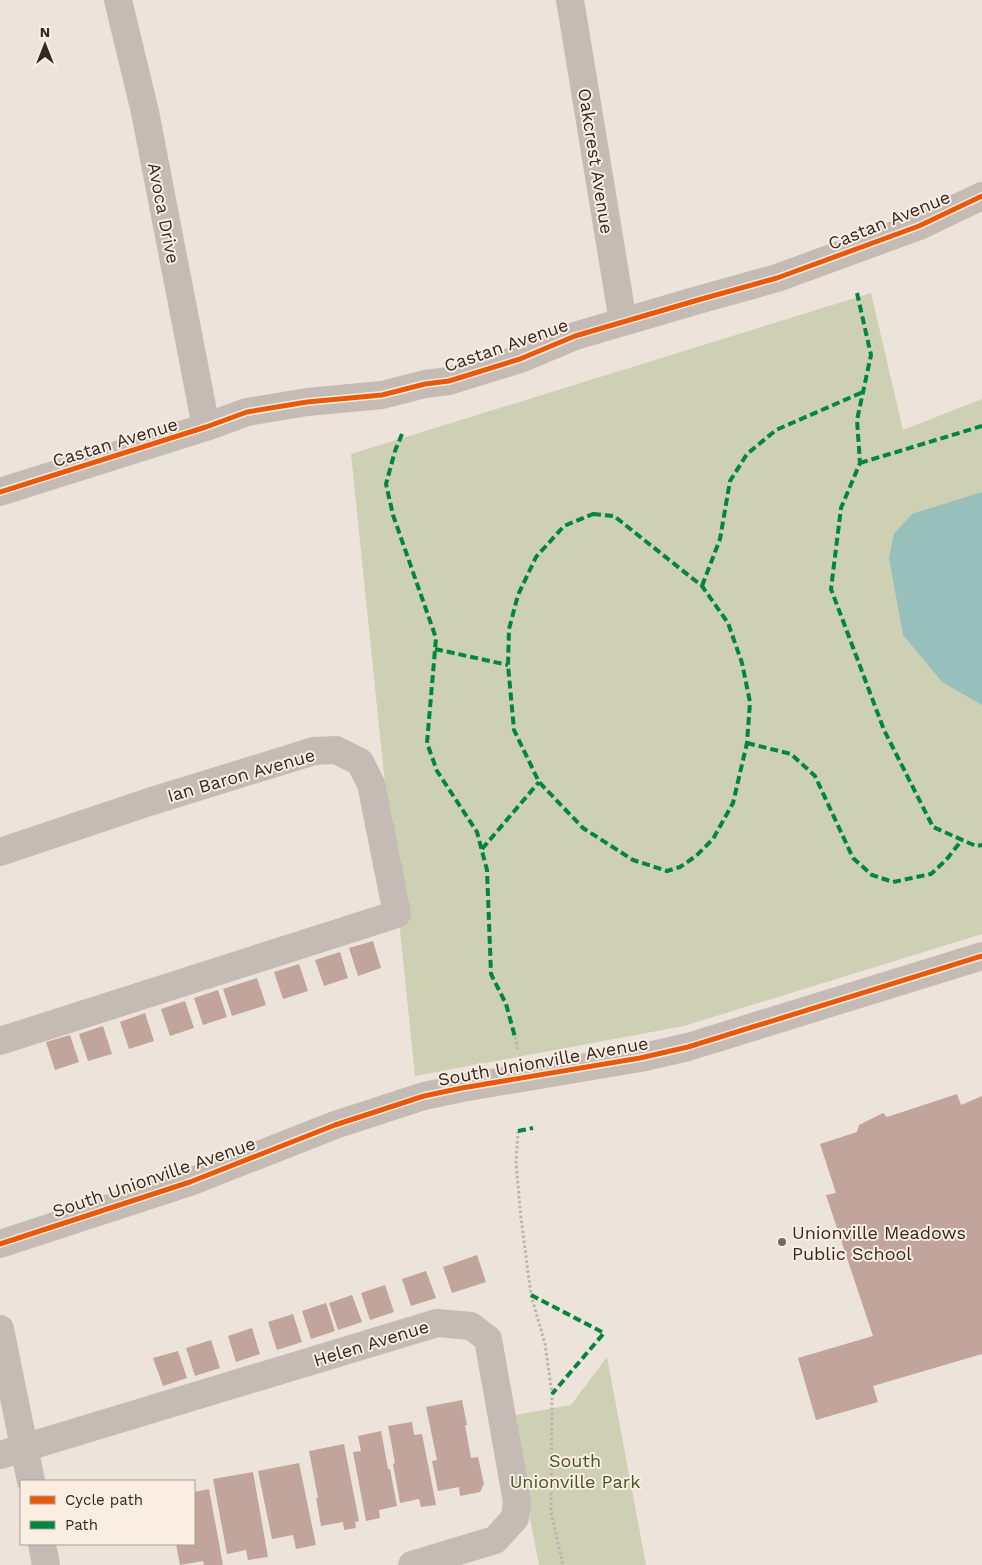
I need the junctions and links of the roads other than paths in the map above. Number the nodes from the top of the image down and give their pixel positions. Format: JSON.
{"nodes":[{"id":1,"x":118,"y":0,"type":"edge"},
{"id":2,"x":570,"y":0,"type":"edge"},
{"id":3,"x":982,"y":196,"type":"edge"},
{"id":4,"x":623,"y":322,"type":"junction"},
{"id":5,"x":206,"y":428,"type":"junction"},
{"id":6,"x":0,"y":492,"type":"edge"},
{"id":7,"x":0,"y":852,"type":"edge"},
{"id":8,"x":982,"y":956,"type":"edge"},
{"id":9,"x":0,"y":1041,"type":"edge"},
{"id":10,"x":0,"y":1244,"type":"edge"},
{"id":11,"x":0,"y":1329,"type":"edge"},
{"id":12,"x":12,"y":1451,"type":"edge"},
{"id":13,"x":30,"y":1480,"type":"edge"},
{"id":14,"x":42,"y":1545,"type":"edge"},
{"id":15,"x":46,"y":1565,"type":"edge"},
{"id":16,"x":412,"y":1565,"type":"edge"}],
"edges":[{"from":1,"to":5,"type":"street","name":"Avoca Drive"},
{"from":2,"to":4,"type":"street","name":"Oakcrest Avenue"},
{"from":3,"to":4,"type":"street","name":"Castan Avenue"},
{"from":4,"to":5,"type":"street","name":"Castan Avenue"},
{"from":5,"to":6,"type":"street","name":"Castan Avenue"},
{"from":7,"to":9,"type":"street","name":"Ian Baron Avenue"},
{"from":8,"to":10,"type":"street","name":"South Unionville Avenue"},
{"from":11,"to":12,"type":"street"},
{"from":12,"to":13,"type":"street"},
{"from":12,"to":16,"type":"street","name":"Helen Avenue"},
{"from":14,"to":15,"type":"street"}]}
